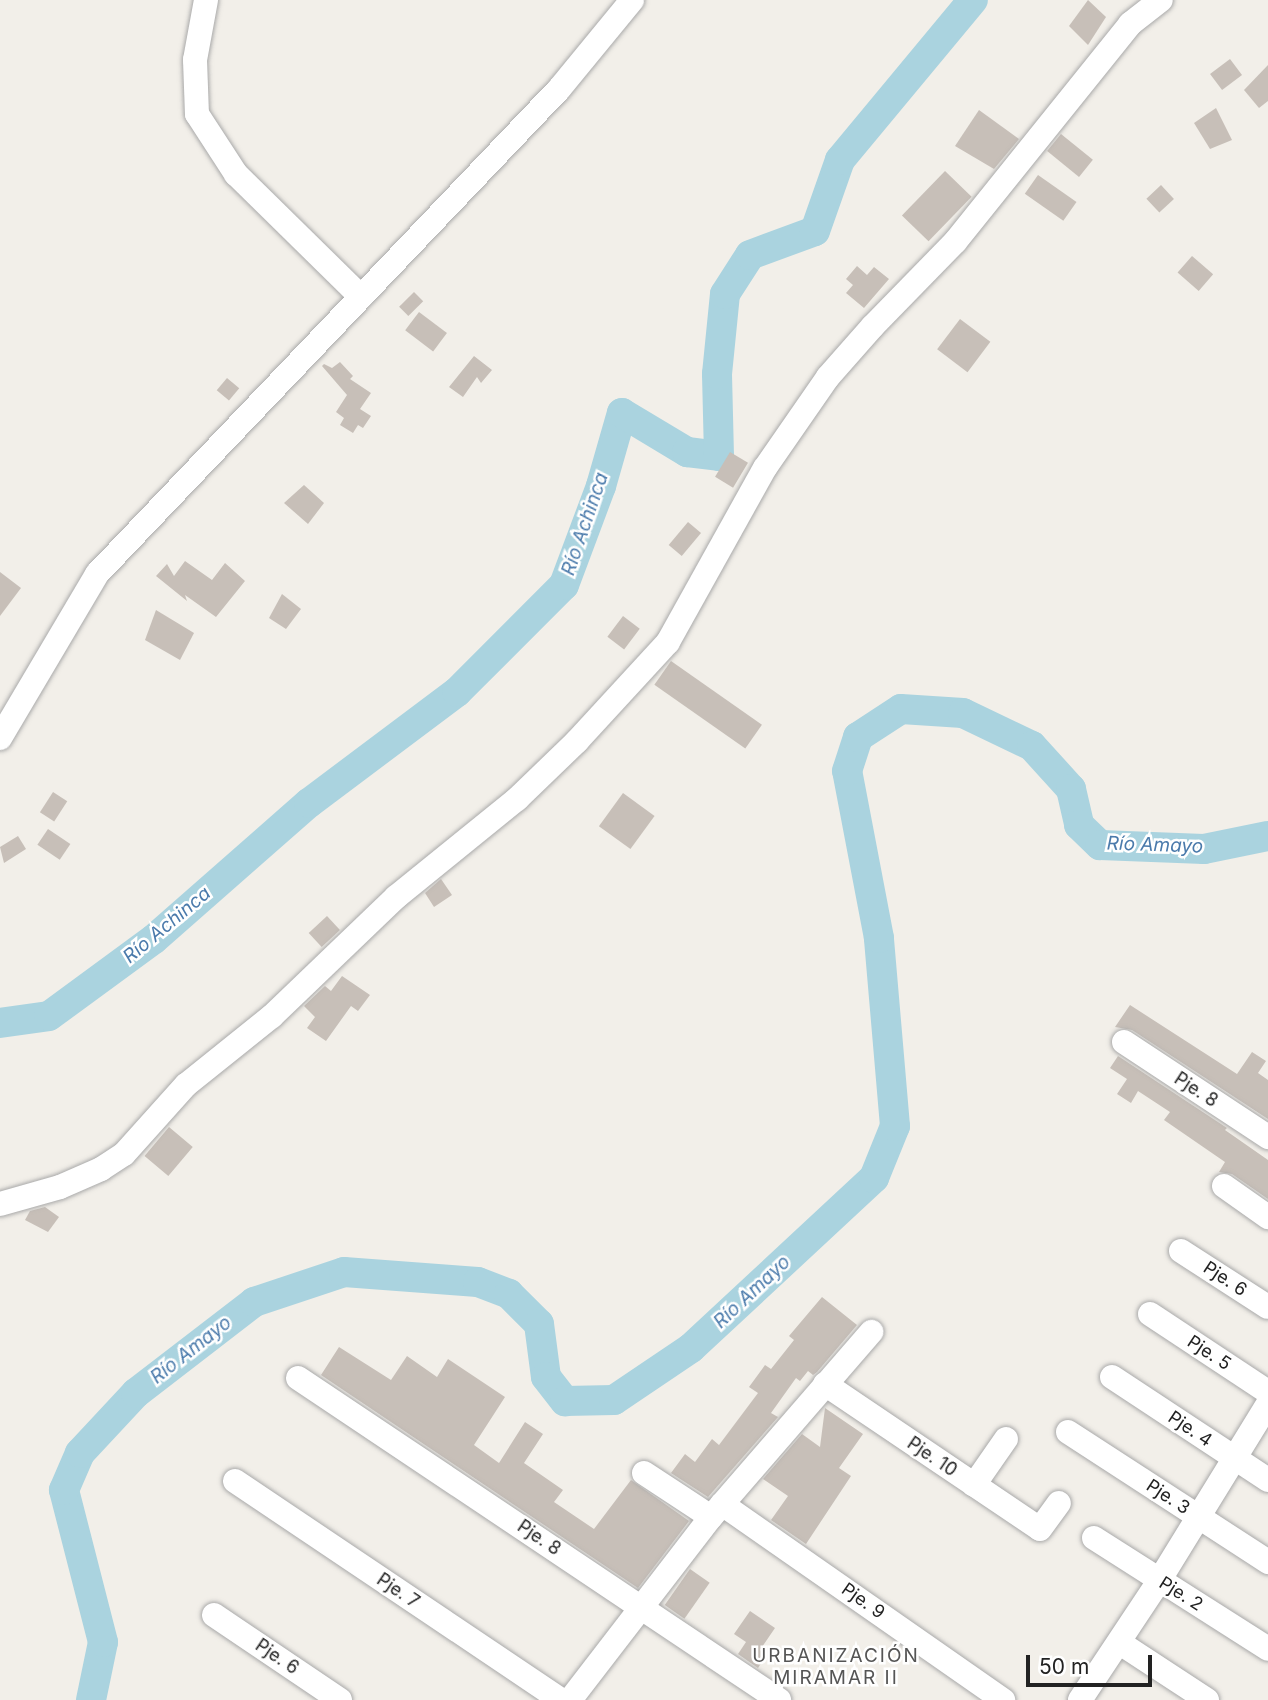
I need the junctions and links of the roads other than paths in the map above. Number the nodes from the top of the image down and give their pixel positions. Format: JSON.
{"nodes":[{"id":1,"x":206,"y":0,"type":"edge"},
{"id":2,"x":632,"y":0,"type":"edge"},
{"id":3,"x":1161,"y":0,"type":"edge"},
{"id":4,"x":361,"y":297,"type":"junction"},
{"id":5,"x":0,"y":738,"type":"edge"},
{"id":6,"x":1124,"y":1042,"type":"dead end"},
{"id":7,"x":1268,"y":1137,"type":"edge"},
{"id":8,"x":1224,"y":1186,"type":"dead end"},
{"id":9,"x":0,"y":1204,"type":"edge"},
{"id":10,"x":1268,"y":1217,"type":"edge"},
{"id":11,"x":1181,"y":1251,"type":"dead end"},
{"id":12,"x":1268,"y":1307,"type":"edge"},
{"id":13,"x":1150,"y":1314,"type":"dead end"},
{"id":14,"x":871,"y":1332,"type":"dead end"},
{"id":15,"x":1112,"y":1377,"type":"dead end"},
{"id":16,"x":298,"y":1378,"type":"dead end"},
{"id":17,"x":825,"y":1384,"type":"junction"},
{"id":18,"x":1268,"y":1392,"type":"edge"},
{"id":19,"x":1268,"y":1404,"type":"edge"},
{"id":20,"x":1068,"y":1432,"type":"dead end"},
{"id":21,"x":1006,"y":1439,"type":"dead end"},
{"id":22,"x":1233,"y":1458,"type":"junction"},
{"id":23,"x":644,"y":1473,"type":"dead end"},
{"id":24,"x":1268,"y":1480,"type":"edge"},
{"id":25,"x":235,"y":1481,"type":"dead end"},
{"id":26,"x":974,"y":1485,"type":"junction"},
{"id":27,"x":1059,"y":1503,"type":"dead end"},
{"id":28,"x":717,"y":1511,"type":"junction"},
{"id":29,"x":1198,"y":1516,"type":"junction"},
{"id":30,"x":1094,"y":1538,"type":"dead end"},
{"id":31,"x":1268,"y":1562,"type":"edge"},
{"id":32,"x":1159,"y":1581,"type":"junction"},
{"id":33,"x":644,"y":1607,"type":"junction"},
{"id":34,"x":214,"y":1615,"type":"dead end"},
{"id":35,"x":1120,"y":1643,"type":"junction"},
{"id":36,"x":1268,"y":1649,"type":"edge"},
{"id":37,"x":340,"y":1700,"type":"edge"},
{"id":38,"x":561,"y":1700,"type":"edge"},
{"id":39,"x":570,"y":1700,"type":"edge"},
{"id":40,"x":779,"y":1700,"type":"edge"},
{"id":41,"x":1003,"y":1700,"type":"edge"},
{"id":42,"x":1080,"y":1700,"type":"edge"},
{"id":43,"x":1208,"y":1700,"type":"edge"}],
"edges":[{"from":1,"to":4,"type":"street"},
{"from":2,"to":4,"type":"street"},
{"from":3,"to":9,"type":"street"},
{"from":4,"to":5,"type":"street"},
{"from":6,"to":7,"type":"street","name":"Pje. 8"},
{"from":8,"to":10,"type":"street"},
{"from":11,"to":12,"type":"street","name":"Pje. 6"},
{"from":13,"to":18,"type":"street","name":"Pje. 5"},
{"from":14,"to":17,"type":"street"},
{"from":15,"to":22,"type":"street","name":"Pje. 4"},
{"from":16,"to":33,"type":"street","name":"Pje. 8"},
{"from":17,"to":26,"type":"street","name":"Pje. 10"},
{"from":17,"to":28,"type":"street"},
{"from":19,"to":22,"type":"street"},
{"from":20,"to":29,"type":"street","name":"Pje. 3"},
{"from":21,"to":26,"type":"street"},
{"from":22,"to":24,"type":"street","name":"Pje. 4"},
{"from":22,"to":29,"type":"street"},
{"from":23,"to":28,"type":"street","name":"Pje. 9"},
{"from":25,"to":38,"type":"street","name":"Pje. 7"},
{"from":26,"to":27,"type":"street","name":"Pje. 10"},
{"from":28,"to":33,"type":"street"},
{"from":28,"to":41,"type":"street","name":"Pje. 9"},
{"from":29,"to":31,"type":"street","name":"Pje. 3"},
{"from":29,"to":32,"type":"street"},
{"from":30,"to":32,"type":"street","name":"Pje. 2"},
{"from":32,"to":35,"type":"street"},
{"from":32,"to":36,"type":"street","name":"Pje. 2"},
{"from":33,"to":39,"type":"street"},
{"from":33,"to":40,"type":"street","name":"Pje. 8"},
{"from":34,"to":37,"type":"street","name":"Pje. 6"},
{"from":35,"to":42,"type":"street"},
{"from":35,"to":43,"type":"street"}]}
